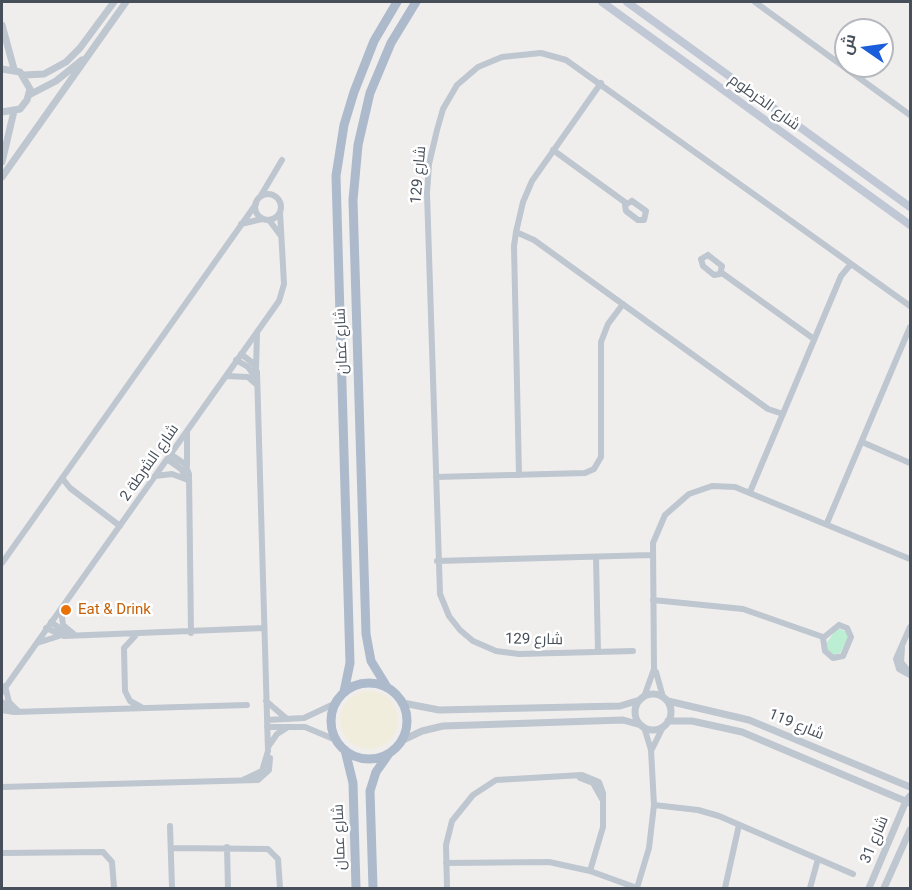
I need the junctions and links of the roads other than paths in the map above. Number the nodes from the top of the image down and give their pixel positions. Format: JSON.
{"nodes":[{"id":1,"x":114,"y":2,"type":"edge"},
{"id":2,"x":126,"y":2,"type":"edge"},
{"id":3,"x":397,"y":2,"type":"edge"},
{"id":4,"x":416,"y":2,"type":"edge"},
{"id":5,"x":602,"y":2,"type":"edge"},
{"id":6,"x":627,"y":2,"type":"edge"},
{"id":7,"x":755,"y":2,"type":"edge"},
{"id":8,"x":764,"y":4,"type":"edge"},
{"id":9,"x":2,"y":25,"type":"edge"},
{"id":10,"x":91,"y":50,"type":"junction"},
{"id":11,"x":2,"y":69,"type":"edge"},
{"id":12,"x":14,"y":69,"type":"junction"},
{"id":13,"x":24,"y":75,"type":"junction"},
{"id":14,"x":601,"y":83,"type":"junction"},
{"id":15,"x":29,"y":95,"type":"junction"},
{"id":16,"x":2,"y":111,"type":"edge"},
{"id":17,"x":14,"y":111,"type":"junction"},
{"id":18,"x":910,"y":115,"type":"edge"},
{"id":19,"x":553,"y":150,"type":"junction"},
{"id":20,"x":282,"y":160,"type":"dead end"},
{"id":21,"x":2,"y":162,"type":"edge"},
{"id":22,"x":2,"y":177,"type":"edge"},
{"id":23,"x":273,"y":178,"type":"junction"},
{"id":24,"x":274,"y":196,"type":"junction"},
{"id":25,"x":260,"y":197,"type":"junction"},
{"id":26,"x":626,"y":203,"type":"dead end"},
{"id":27,"x":256,"y":204,"type":"junction"},
{"id":28,"x":910,"y":207,"type":"edge"},
{"id":29,"x":280,"y":212,"type":"junction"},
{"id":30,"x":262,"y":219,"type":"junction"},
{"id":31,"x":270,"y":220,"type":"junction"},
{"id":32,"x":241,"y":225,"type":"junction"},
{"id":33,"x":910,"y":225,"type":"edge"},
{"id":34,"x":516,"y":232,"type":"junction"},
{"id":35,"x":282,"y":236,"type":"junction"},
{"id":36,"x":851,"y":264,"type":"junction"},
{"id":37,"x":722,"y":273,"type":"dead end"},
{"id":38,"x":623,"y":304,"type":"junction"},
{"id":39,"x":910,"y":306,"type":"edge"},
{"id":40,"x":910,"y":327,"type":"edge"},
{"id":41,"x":259,"y":328,"type":"junction"},
{"id":42,"x":814,"y":339,"type":"junction"},
{"id":43,"x":238,"y":357,"type":"junction"},
{"id":44,"x":256,"y":369,"type":"junction"},
{"id":45,"x":225,"y":376,"type":"junction"},
{"id":46,"x":257,"y":382,"type":"junction"},
{"id":47,"x":783,"y":414,"type":"junction"},
{"id":48,"x":188,"y":428,"type":"junction"},
{"id":49,"x":862,"y":442,"type":"junction"},
{"id":50,"x":169,"y":457,"type":"junction"},
{"id":51,"x":910,"y":463,"type":"edge"},
{"id":52,"x":187,"y":467,"type":"junction"},
{"id":53,"x":519,"y":475,"type":"junction"},
{"id":54,"x":155,"y":476,"type":"junction"},
{"id":55,"x":436,"y":477,"type":"junction"},
{"id":56,"x":62,"y":478,"type":"junction"},
{"id":57,"x":188,"y":480,"type":"junction"},
{"id":58,"x":57,"y":485,"type":"junction"},
{"id":59,"x":70,"y":488,"type":"junction"},
{"id":60,"x":750,"y":492,"type":"junction"},
{"id":61,"x":121,"y":524,"type":"junction"},
{"id":62,"x":827,"y":524,"type":"junction"},
{"id":63,"x":652,"y":555,"type":"junction"},
{"id":64,"x":596,"y":557,"type":"junction"},
{"id":65,"x":910,"y":559,"type":"edge"},
{"id":66,"x":437,"y":561,"type":"junction"},
{"id":67,"x":2,"y":563,"type":"edge"},
{"id":68,"x":653,"y":600,"type":"junction"},
{"id":69,"x":61,"y":608,"type":"junction"},
{"id":70,"x":49,"y":625,"type":"junction"},
{"id":71,"x":910,"y":627,"type":"edge"},
{"id":72,"x":264,"y":630,"type":"junction"},
{"id":73,"x":191,"y":633,"type":"junction"},
{"id":74,"x":137,"y":634,"type":"junction"},
{"id":75,"x":72,"y":635,"type":"junction"},
{"id":76,"x":60,"y":636,"type":"junction"},
{"id":77,"x":824,"y":637,"type":"junction"},
{"id":78,"x":34,"y":645,"type":"junction"},
{"id":79,"x":633,"y":651,"type":"dead end"},
{"id":80,"x":598,"y":652,"type":"junction"},
{"id":81,"x":654,"y":669,"type":"junction"},
{"id":82,"x":910,"y":674,"type":"edge"},
{"id":83,"x":387,"y":687,"type":"junction"},
{"id":84,"x":3,"y":689,"type":"edge"},
{"id":85,"x":344,"y":692,"type":"junction"},
{"id":86,"x":642,"y":698,"type":"junction"},
{"id":87,"x":665,"y":699,"type":"junction"},
{"id":88,"x":266,"y":701,"type":"junction"},
{"id":89,"x":2,"y":702,"type":"edge"},
{"id":90,"x":336,"y":703,"type":"junction"},
{"id":91,"x":403,"y":703,"type":"junction"},
{"id":92,"x":247,"y":705,"type":"dead end"},
{"id":93,"x":142,"y":708,"type":"junction"},
{"id":94,"x":4,"y":711,"type":"edge"},
{"id":95,"x":18,"y":711,"type":"junction"},
{"id":96,"x":267,"y":723,"type":"junction"},
{"id":97,"x":290,"y":723,"type":"junction"},
{"id":98,"x":666,"y":724,"type":"junction"},
{"id":99,"x":642,"y":726,"type":"junction"},
{"id":100,"x":336,"y":740,"type":"junction"},
{"id":101,"x":401,"y":741,"type":"junction"},
{"id":102,"x":268,"y":749,"type":"junction"},
{"id":103,"x":345,"y":750,"type":"junction"},
{"id":104,"x":651,"y":750,"type":"junction"},
{"id":105,"x":388,"y":754,"type":"junction"},
{"id":106,"x":2,"y":787,"type":"edge"},
{"id":107,"x":910,"y":787,"type":"edge"},
{"id":108,"x":909,"y":800,"type":"edge"},
{"id":109,"x":654,"y":805,"type":"junction"},
{"id":110,"x":739,"y":825,"type":"junction"},
{"id":111,"x":170,"y":826,"type":"dead end"},
{"id":112,"x":910,"y":830,"type":"edge"},
{"id":113,"x":171,"y":848,"type":"junction"},
{"id":114,"x":227,"y":848,"type":"junction"},
{"id":115,"x":2,"y":853,"type":"edge"},
{"id":116,"x":818,"y":859,"type":"junction"},
{"id":117,"x":446,"y":863,"type":"junction"},
{"id":118,"x":590,"y":871,"type":"junction"},
{"id":119,"x":853,"y":874,"type":"dead end"},
{"id":120,"x":114,"y":888,"type":"edge"},
{"id":121,"x":172,"y":888,"type":"edge"},
{"id":122,"x":228,"y":888,"type":"edge"},
{"id":123,"x":280,"y":888,"type":"edge"},
{"id":124,"x":356,"y":888,"type":"edge"},
{"id":125,"x":373,"y":888,"type":"edge"},
{"id":126,"x":447,"y":888,"type":"edge"},
{"id":127,"x":637,"y":888,"type":"edge"},
{"id":128,"x":725,"y":888,"type":"edge"},
{"id":129,"x":810,"y":888,"type":"edge"},
{"id":130,"x":868,"y":888,"type":"edge"},
{"id":131,"x":885,"y":888,"type":"edge"}],
"edges":[{"from":1,"to":13,"type":"street"},
{"from":2,"to":10,"type":"street"},
{"from":3,"to":85,"type":"main road","name":"شارع عمان"},
{"from":4,"to":83,"type":"main road","name":"شارع عمان"},
{"from":5,"to":33,"type":"main road","name":"شارع الخرطوم"},
{"from":6,"to":28,"type":"main road","name":"شارع الخرطوم"},
{"from":7,"to":8,"type":"street"},
{"from":8,"to":18,"type":"street"},
{"from":9,"to":12,"type":"street"},
{"from":10,"to":15,"type":"street"},
{"from":10,"to":22,"type":"street"},
{"from":11,"to":12,"type":"street"},
{"from":12,"to":13,"type":"street"},
{"from":13,"to":15,"type":"street"},
{"from":14,"to":19,"type":"street"},
{"from":14,"to":36,"type":"street","name":"شارع 129"},
{"from":14,"to":55,"type":"street","name":"شارع 129"},
{"from":15,"to":17,"type":"street"},
{"from":16,"to":17,"type":"street"},
{"from":17,"to":21,"type":"street"},
{"from":19,"to":26,"type":"street"},
{"from":19,"to":34,"type":"street"},
{"from":20,"to":23,"type":"street"},
{"from":23,"to":24,"type":"street"},
{"from":23,"to":25,"type":"street"},
{"from":24,"to":25,"type":"street"},
{"from":24,"to":29,"type":"street"},
{"from":25,"to":27,"type":"street"},
{"from":27,"to":30,"type":"street"},
{"from":27,"to":32,"type":"street"},
{"from":29,"to":31,"type":"street"},
{"from":29,"to":35,"type":"street","name":"شارع الشرطة 2"},
{"from":30,"to":31,"type":"street"},
{"from":30,"to":32,"type":"street"},
{"from":31,"to":35,"type":"street"},
{"from":32,"to":56,"type":"street"},
{"from":34,"to":38,"type":"street"},
{"from":34,"to":53,"type":"street"},
{"from":35,"to":41,"type":"street","name":"شارع الشرطة 2"},
{"from":36,"to":39,"type":"street","name":"شارع 129"},
{"from":36,"to":42,"type":"street"},
{"from":37,"to":42,"type":"street"},
{"from":38,"to":47,"type":"street"},
{"from":38,"to":53,"type":"street"},
{"from":40,"to":49,"type":"street"},
{"from":41,"to":43,"type":"street","name":"شارع الشرطة 2"},
{"from":41,"to":44,"type":"street"},
{"from":42,"to":47,"type":"street"},
{"from":43,"to":44,"type":"street"},
{"from":43,"to":45,"type":"street","name":"شارع الشرطة 2"},
{"from":43,"to":46,"type":"street"},
{"from":44,"to":46,"type":"street"},
{"from":45,"to":46,"type":"street"},
{"from":45,"to":48,"type":"street","name":"شارع الشرطة 2"},
{"from":46,"to":72,"type":"street"},
{"from":47,"to":60,"type":"street"},
{"from":48,"to":50,"type":"street","name":"شارع الشرطة 2"},
{"from":48,"to":52,"type":"street"},
{"from":49,"to":51,"type":"street"},
{"from":49,"to":62,"type":"street"},
{"from":50,"to":52,"type":"street"},
{"from":50,"to":54,"type":"street","name":"شارع الشرطة 2"},
{"from":50,"to":57,"type":"street"},
{"from":52,"to":57,"type":"street"},
{"from":53,"to":55,"type":"street"},
{"from":54,"to":57,"type":"street"},
{"from":54,"to":61,"type":"street","name":"شارع الشرطة 2"},
{"from":55,"to":66,"type":"street","name":"شارع 129"},
{"from":56,"to":58,"type":"street"},
{"from":56,"to":59,"type":"street"},
{"from":57,"to":73,"type":"street"},
{"from":58,"to":59,"type":"street"},
{"from":58,"to":67,"type":"street"},
{"from":59,"to":61,"type":"street"},
{"from":60,"to":62,"type":"street"},
{"from":60,"to":63,"type":"street"},
{"from":61,"to":69,"type":"street","name":"شارع الشرطة 2"},
{"from":62,"to":65,"type":"street"},
{"from":63,"to":64,"type":"street"},
{"from":63,"to":68,"type":"street"},
{"from":64,"to":66,"type":"street"},
{"from":64,"to":80,"type":"street"},
{"from":66,"to":80,"type":"street","name":"شارع 129"},
{"from":68,"to":77,"type":"street"},
{"from":68,"to":81,"type":"street"},
{"from":69,"to":70,"type":"street","name":"شارع الشرطة 2"},
{"from":69,"to":75,"type":"street"},
{"from":70,"to":75,"type":"street"},
{"from":70,"to":76,"type":"street"},
{"from":70,"to":78,"type":"street","name":"شارع الشرطة 2"},
{"from":71,"to":82,"type":"street"},
{"from":72,"to":73,"type":"street"},
{"from":72,"to":88,"type":"street"},
{"from":73,"to":74,"type":"street"},
{"from":74,"to":75,"type":"street"},
{"from":74,"to":93,"type":"street"},
{"from":75,"to":76,"type":"street"},
{"from":76,"to":78,"type":"street"},
{"from":77,"to":77,"type":"street"},
{"from":78,"to":84,"type":"street","name":"شارع الشرطة 2"},
{"from":79,"to":80,"type":"street","name":"شارع 129"},
{"from":81,"to":86,"type":"street"},
{"from":81,"to":87,"type":"street"},
{"from":83,"to":85,"type":"main road"},
{"from":83,"to":91,"type":"main road"},
{"from":84,"to":95,"type":"street"},
{"from":85,"to":90,"type":"main road"},
{"from":86,"to":87,"type":"street"},
{"from":86,"to":91,"type":"street"},
{"from":86,"to":99,"type":"street"},
{"from":87,"to":98,"type":"street"},
{"from":87,"to":107,"type":"street","name":"شارع 119"},
{"from":88,"to":96,"type":"street"},
{"from":88,"to":97,"type":"street"},
{"from":89,"to":95,"type":"street"},
{"from":90,"to":97,"type":"street"},
{"from":90,"to":100,"type":"main road"},
{"from":91,"to":101,"type":"main road"},
{"from":92,"to":93,"type":"street"},
{"from":93,"to":95,"type":"street"},
{"from":94,"to":95,"type":"street"},
{"from":96,"to":97,"type":"street"},
{"from":96,"to":102,"type":"street"},
{"from":97,"to":100,"type":"street"},
{"from":97,"to":102,"type":"street"},
{"from":98,"to":99,"type":"street"},
{"from":98,"to":104,"type":"street"},
{"from":98,"to":108,"type":"street","name":"شارع 119"},
{"from":99,"to":101,"type":"street"},
{"from":99,"to":104,"type":"street"},
{"from":100,"to":103,"type":"main road"},
{"from":101,"to":105,"type":"main road"},
{"from":102,"to":106,"type":"street"},
{"from":103,"to":105,"type":"main road"},
{"from":103,"to":124,"type":"main road","name":"شارع عمان"},
{"from":104,"to":109,"type":"street"},
{"from":105,"to":125,"type":"main road","name":"شارع عمان"},
{"from":108,"to":130,"type":"street","name":"شارع 31"},
{"from":109,"to":110,"type":"street"},
{"from":109,"to":127,"type":"street"},
{"from":110,"to":116,"type":"street"},
{"from":110,"to":128,"type":"street"},
{"from":111,"to":113,"type":"street"},
{"from":112,"to":131,"type":"street","name":"شارع 31"},
{"from":113,"to":114,"type":"street"},
{"from":113,"to":121,"type":"street"},
{"from":114,"to":122,"type":"street"},
{"from":114,"to":123,"type":"street"},
{"from":115,"to":120,"type":"street"},
{"from":116,"to":119,"type":"street"},
{"from":116,"to":129,"type":"street"},
{"from":117,"to":118,"type":"street"},
{"from":117,"to":118,"type":"street"},
{"from":117,"to":126,"type":"street"},
{"from":118,"to":127,"type":"street"}]}
